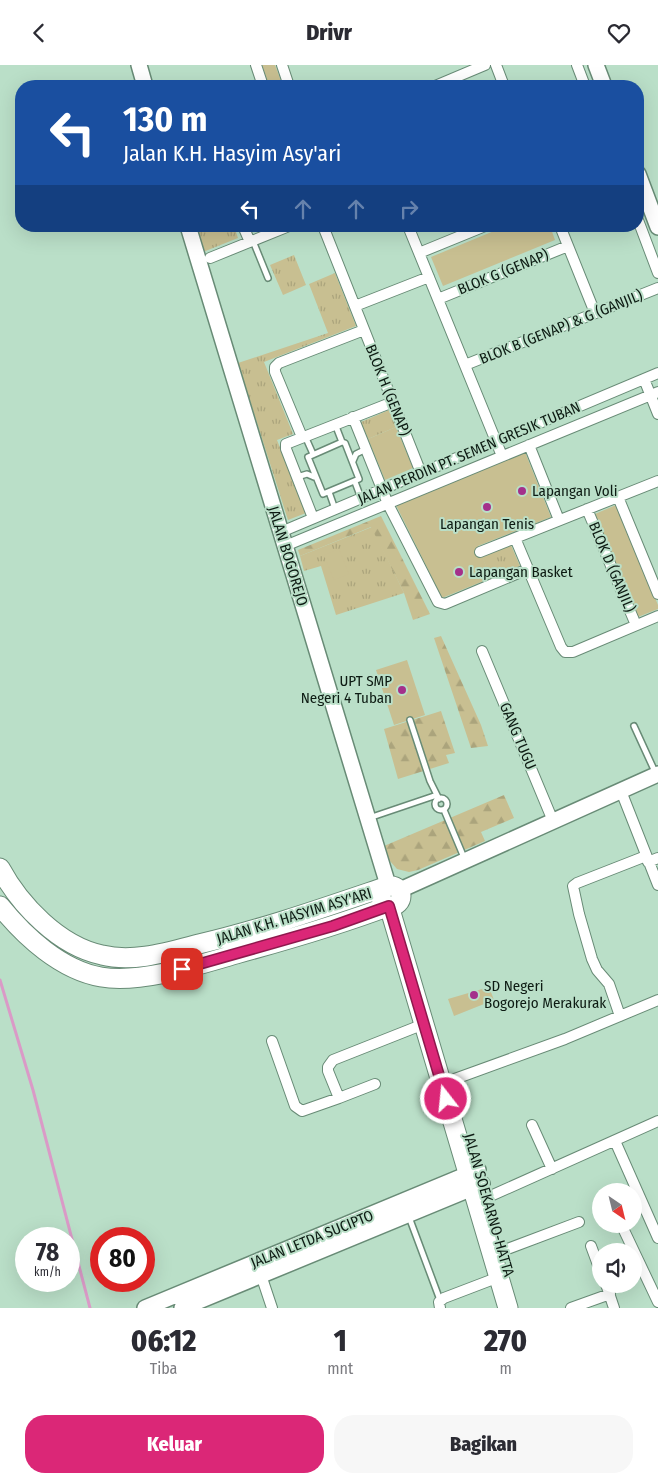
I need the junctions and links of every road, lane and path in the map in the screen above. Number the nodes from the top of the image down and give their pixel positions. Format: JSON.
{"nodes":[{"id":1,"x":139,"y":65,"type":"edge"},
{"id":2,"x":256,"y":65,"type":"edge"},
{"id":3,"x":282,"y":65,"type":"edge"},
{"id":4,"x":486,"y":65,"type":"edge"},
{"id":5,"x":496,"y":65,"type":"edge"},
{"id":6,"x":577,"y":65,"type":"edge"},
{"id":7,"x":596,"y":65,"type":"edge"},
{"id":8,"x":143,"y":80,"type":"edge"},
{"id":9,"x":261,"y":80,"type":"edge"},
{"id":10,"x":287,"y":80,"type":"edge"},
{"id":11,"x":450,"y":80,"type":"edge"},
{"id":12,"x":502,"y":80,"type":"edge"},
{"id":13,"x":583,"y":80,"type":"edge"},
{"id":14,"x":602,"y":80,"type":"edge"},
{"id":15,"x":644,"y":190,"type":"edge"},
{"id":16,"x":658,"y":227,"type":"edge"},
{"id":17,"x":190,"y":232,"type":"edge"},
{"id":18,"x":246,"y":232,"type":"edge"},
{"id":19,"x":274,"y":232,"type":"edge"},
{"id":20,"x":325,"y":232,"type":"edge"},
{"id":21,"x":410,"y":232,"type":"edge"},
{"id":22,"x":470,"y":232,"type":"edge"},
{"id":23,"x":562,"y":232,"type":"edge"},
{"id":24,"x":642,"y":232,"type":"edge"},
{"id":25,"x":251,"y":241,"type":"junction"},
{"id":26,"x":568,"y":246,"type":"junction"},
{"id":27,"x":419,"y":253,"type":"junction"},
{"id":28,"x":210,"y":258,"type":"dead end"},
{"id":29,"x":658,"y":273,"type":"edge"},
{"id":30,"x":429,"y":277,"type":"junction"},
{"id":31,"x":268,"y":278,"type":"dead end"},
{"id":32,"x":658,"y":288,"type":"edge"},
{"id":33,"x":438,"y":299,"type":"junction"},
{"id":34,"x":355,"y":306,"type":"junction"},
{"id":35,"x":595,"y":313,"type":"junction"},
{"id":36,"x":364,"y":330,"type":"junction"},
{"id":37,"x":465,"y":365,"type":"junction"},
{"id":38,"x":658,"y":373,"type":"edge"},
{"id":39,"x":644,"y":379,"type":"junction"},
{"id":40,"x":654,"y":393,"type":"edge"},
{"id":41,"x":393,"y":402,"type":"junction"},
{"id":42,"x":658,"y":414,"type":"edge"},
{"id":43,"x":353,"y":417,"type":"junction"},
{"id":44,"x":335,"y":424,"type":"junction"},
{"id":45,"x":304,"y":437,"type":"junction"},
{"id":46,"x":496,"y":441,"type":"junction"},
{"id":47,"x":342,"y":442,"type":"junction"},
{"id":48,"x":529,"y":445,"type":"junction"},
{"id":49,"x":366,"y":449,"type":"junction"},
{"id":50,"x":313,"y":454,"type":"junction"},
{"id":51,"x":502,"y":456,"type":"junction"},
{"id":52,"x":354,"y":464,"type":"junction"},
{"id":53,"x":421,"y":473,"type":"junction"},
{"id":54,"x":297,"y":477,"type":"junction"},
{"id":55,"x":316,"y":479,"type":"junction"},
{"id":56,"x":658,"y":481,"type":"edge"},
{"id":57,"x":354,"y":482,"type":"junction"},
{"id":58,"x":382,"y":489,"type":"junction"},
{"id":59,"x":329,"y":492,"type":"junction"},
{"id":60,"x":618,"y":497,"type":"junction"},
{"id":61,"x":361,"y":498,"type":"junction"},
{"id":62,"x":388,"y":504,"type":"junction"},
{"id":63,"x":335,"y":509,"type":"junction"},
{"id":64,"x":588,"y":509,"type":"junction"},
{"id":65,"x":313,"y":518,"type":"junction"},
{"id":66,"x":560,"y":520,"type":"junction"},
{"id":67,"x":515,"y":538,"type":"junction"},
{"id":68,"x":283,"y":539,"type":"junction"},
{"id":69,"x":480,"y":552,"type":"dead end"},
{"id":70,"x":528,"y":569,"type":"junction"},
{"id":71,"x":658,"y":594,"type":"edge"},
{"id":72,"x":658,"y":615,"type":"edge"},
{"id":73,"x":636,"y":625,"type":"junction"},
{"id":74,"x":482,"y":651,"type":"dead end"},
{"id":75,"x":410,"y":720,"type":"dead end"},
{"id":76,"x":634,"y":727,"type":"dead end"},
{"id":77,"x":657,"y":774,"type":"edge"},
{"id":78,"x":621,"y":791,"type":"junction"},
{"id":79,"x":438,"y":797,"type":"junction"},
{"id":80,"x":444,"y":810,"type":"junction"},
{"id":81,"x":368,"y":818,"type":"junction"},
{"id":82,"x":553,"y":821,"type":"junction"},
{"id":83,"x":651,"y":859,"type":"edge"},
{"id":84,"x":466,"y":861,"type":"junction"},
{"id":85,"x":0,"y":868,"type":"edge"},
{"id":86,"x":658,"y":885,"type":"edge"},
{"id":87,"x":392,"y":894,"type":"junction"},
{"id":88,"x":0,"y":906,"type":"edge"},
{"id":89,"x":42,"y":921,"type":"junction"},
{"id":90,"x":28,"y":936,"type":"junction"},
{"id":91,"x":658,"y":1000,"type":"edge"},
{"id":92,"x":425,"y":1015,"type":"junction"},
{"id":93,"x":620,"y":1016,"type":"junction"},
{"id":94,"x":272,"y":1041,"type":"dead end"},
{"id":95,"x":452,"y":1080,"type":"junction"},
{"id":96,"x":375,"y":1084,"type":"dead end"},
{"id":97,"x":339,"y":1098,"type":"junction"},
{"id":98,"x":658,"y":1121,"type":"edge"},
{"id":99,"x":532,"y":1125,"type":"dead end"},
{"id":100,"x":615,"y":1141,"type":"junction"},
{"id":101,"x":552,"y":1169,"type":"junction"},
{"id":102,"x":477,"y":1183,"type":"junction"},
{"id":103,"x":408,"y":1214,"type":"junction"},
{"id":104,"x":579,"y":1222,"type":"dead end"},
{"id":105,"x":625,"y":1233,"type":"edge"},
{"id":106,"x":658,"y":1238,"type":"edge"},
{"id":107,"x":502,"y":1251,"type":"junction"},
{"id":108,"x":261,"y":1275,"type":"junction"},
{"id":109,"x":499,"y":1277,"type":"junction"},
{"id":110,"x":610,"y":1294,"type":"joint"},
{"id":111,"x":658,"y":1302,"type":"edge"},
{"id":112,"x":168,"y":1304,"type":"edge"},
{"id":113,"x":440,"y":1304,"type":"edge"},
{"id":114,"x":145,"y":1308,"type":"edge"},
{"id":115,"x":182,"y":1308,"type":"edge"},
{"id":116,"x":272,"y":1308,"type":"edge"},
{"id":117,"x":508,"y":1308,"type":"edge"},
{"id":118,"x":520,"y":1308,"type":"edge"},
{"id":119,"x":571,"y":1308,"type":"edge"},
{"id":120,"x":614,"y":1308,"type":"edge"}],
"edges":[{"from":1,"to":8,"type":"main road"},
{"from":2,"to":9,"type":"street"},
{"from":3,"to":10,"type":"street"},
{"from":4,"to":11,"type":"street"},
{"from":5,"to":12,"type":"street"},
{"from":6,"to":13,"type":"street"},
{"from":7,"to":14,"type":"main road"},
{"from":15,"to":16,"type":"main road"},
{"from":17,"to":68,"type":"main road","name":"JALAN BOGOREJO"},
{"from":18,"to":25,"type":"street"},
{"from":19,"to":25,"type":"street"},
{"from":20,"to":34,"type":"street","name":"BLOK H (GENAP)"},
{"from":21,"to":27,"type":"street"},
{"from":22,"to":27,"type":"street"},
{"from":23,"to":26,"type":"street"},
{"from":24,"to":29,"type":"street"},
{"from":25,"to":28,"type":"street"},
{"from":25,"to":31,"type":"lane"},
{"from":26,"to":33,"type":"street","name":"BLOK G (GENAP)"},
{"from":26,"to":35,"type":"street"},
{"from":27,"to":30,"type":"street"},
{"from":30,"to":33,"type":"street"},
{"from":30,"to":34,"type":"street"},
{"from":32,"to":35,"type":"street","name":"BLOK B (GENAP) & G (GANJIL)"},
{"from":33,"to":37,"type":"street"},
{"from":34,"to":36,"type":"street","name":"BLOK H (GENAP)"},
{"from":35,"to":37,"type":"street","name":"BLOK B (GENAP) & G (GANJIL)"},
{"from":36,"to":41,"type":"street","name":"BLOK H (GENAP)"},
{"from":36,"to":45,"type":"street"},
{"from":37,"to":46,"type":"street"},
{"from":38,"to":39,"type":"street","name":"JALAN PERDIN PT. SEMEN GRESIK TUBAN"},
{"from":39,"to":40,"type":"street"},
{"from":39,"to":46,"type":"street","name":"JALAN PERDIN PT. SEMEN GRESIK TUBAN"},
{"from":40,"to":42,"type":"street"},
{"from":40,"to":48,"type":"street","name":"JALAN PERDIN PT. SEMEN GRESIK TUBAN"},
{"from":41,"to":43,"type":"street"},
{"from":41,"to":53,"type":"street","name":"BLOK H (GENAP)"},
{"from":43,"to":44,"type":"street"},
{"from":43,"to":49,"type":"street"},
{"from":44,"to":45,"type":"street"},
{"from":44,"to":47,"type":"lane"},
{"from":45,"to":50,"type":"lane"},
{"from":45,"to":54,"type":"street"},
{"from":46,"to":51,"type":"street"},
{"from":46,"to":53,"type":"street","name":"JALAN PERDIN PT. SEMEN GRESIK TUBAN"},
{"from":47,"to":50,"type":"lane"},
{"from":47,"to":52,"type":"lane"},
{"from":48,"to":51,"type":"street","name":"JALAN PERDIN PT. SEMEN GRESIK TUBAN"},
{"from":48,"to":66,"type":"street"},
{"from":49,"to":52,"type":"lane"},
{"from":49,"to":58,"type":"street"},
{"from":50,"to":55,"type":"lane"},
{"from":51,"to":62,"type":"street","name":"JALAN PERDIN PT. SEMEN GRESIK TUBAN"},
{"from":52,"to":57,"type":"lane"},
{"from":53,"to":58,"type":"street","name":"JALAN PERDIN PT. SEMEN GRESIK TUBAN"},
{"from":54,"to":55,"type":"lane"},
{"from":54,"to":65,"type":"street"},
{"from":55,"to":59,"type":"lane"},
{"from":56,"to":60,"type":"street"},
{"from":57,"to":59,"type":"lane"},
{"from":57,"to":61,"type":"lane"},
{"from":58,"to":61,"type":"street","name":"JALAN PERDIN PT. SEMEN GRESIK TUBAN"},
{"from":58,"to":62,"type":"street"},
{"from":59,"to":63,"type":"lane"},
{"from":60,"to":64,"type":"street"},
{"from":60,"to":71,"type":"street"},
{"from":61,"to":63,"type":"street","name":"JALAN PERDIN PT. SEMEN GRESIK TUBAN"},
{"from":62,"to":68,"type":"street","name":"JALAN PERDIN PT. SEMEN GRESIK TUBAN"},
{"from":62,"to":70,"type":"street"},
{"from":63,"to":65,"type":"street","name":"JALAN PERDIN PT. SEMEN GRESIK TUBAN"},
{"from":64,"to":66,"type":"street"},
{"from":64,"to":73,"type":"street","name":"BLOK D (GANJIL)"},
{"from":65,"to":68,"type":"street","name":"JALAN PERDIN PT. SEMEN GRESIK TUBAN"},
{"from":66,"to":67,"type":"street"},
{"from":67,"to":69,"type":"street"},
{"from":67,"to":70,"type":"street"},
{"from":68,"to":81,"type":"main road","name":"JALAN BOGOREJO"},
{"from":70,"to":73,"type":"street"},
{"from":72,"to":73,"type":"street"},
{"from":74,"to":82,"type":"street","name":"GANG TUGU"},
{"from":75,"to":79,"type":"lane"},
{"from":76,"to":77,"type":"lane"},
{"from":77,"to":78,"type":"main road"},
{"from":78,"to":82,"type":"main road"},
{"from":78,"to":83,"type":"street"},
{"from":79,"to":80,"type":"lane"},
{"from":79,"to":80,"type":"lane"},
{"from":79,"to":81,"type":"lane"},
{"from":80,"to":84,"type":"lane"},
{"from":81,"to":87,"type":"main road","name":"JALAN BOGOREJO"},
{"from":82,"to":84,"type":"main road"},
{"from":83,"to":86,"type":"street"},
{"from":83,"to":93,"type":"street"},
{"from":84,"to":87,"type":"main road"},
{"from":85,"to":89,"type":"highway","name":"JALAN K.H. HASYIM ASY'ARI"},
{"from":87,"to":89,"type":"highway","name":"JALAN K.H. HASYIM ASY'ARI"},
{"from":87,"to":90,"type":"highway","name":"JALAN K.H. HASYIM ASY'ARI"},
{"from":87,"to":92,"type":"highway","name":"JALAN SOEKARNO-HATTA"},
{"from":88,"to":90,"type":"highway","name":"JALAN K.H. HASYIM ASY'ARI"},
{"from":89,"to":90,"type":"highway"},
{"from":91,"to":93,"type":"street"},
{"from":92,"to":95,"type":"highway","name":"JALAN SOEKARNO-HATTA"},
{"from":92,"to":97,"type":"street"},
{"from":92,"to":102,"type":"highway","name":"JALAN SOEKARNO-HATTA"},
{"from":93,"to":95,"type":"street"},
{"from":94,"to":97,"type":"street"},
{"from":95,"to":102,"type":"highway","name":"JALAN SOEKARNO-HATTA"},
{"from":96,"to":97,"type":"street"},
{"from":98,"to":100,"type":"street"},
{"from":99,"to":101,"type":"street"},
{"from":100,"to":101,"type":"street"},
{"from":100,"to":106,"type":"street"},
{"from":101,"to":102,"type":"street"},
{"from":102,"to":103,"type":"main road","name":"JALAN LETDA SUCIPTO"},
{"from":102,"to":107,"type":"highway","name":"JALAN SOEKARNO-HATTA"},
{"from":102,"to":109,"type":"highway","name":"JALAN SOEKARNO-HATTA"},
{"from":102,"to":112,"type":"main road","name":"JALAN LETDA SUCIPTO"},
{"from":103,"to":108,"type":"main road","name":"JALAN LETDA SUCIPTO"},
{"from":103,"to":113,"type":"lane"},
{"from":104,"to":107,"type":"street"},
{"from":105,"to":111,"type":"street"},
{"from":107,"to":118,"type":"highway","name":"JALAN SOEKARNO-HATTA"},
{"from":108,"to":115,"type":"main road","name":"JALAN LETDA SUCIPTO"},
{"from":108,"to":116,"type":"street"},
{"from":109,"to":113,"type":"street"},
{"from":109,"to":117,"type":"highway","name":"JALAN SOEKARNO-HATTA"},
{"from":110,"to":119,"type":"street"},
{"from":110,"to":120,"type":"street"},
{"from":112,"to":114,"type":"main road","name":"JALAN LETDA SUCIPTO"}]}
